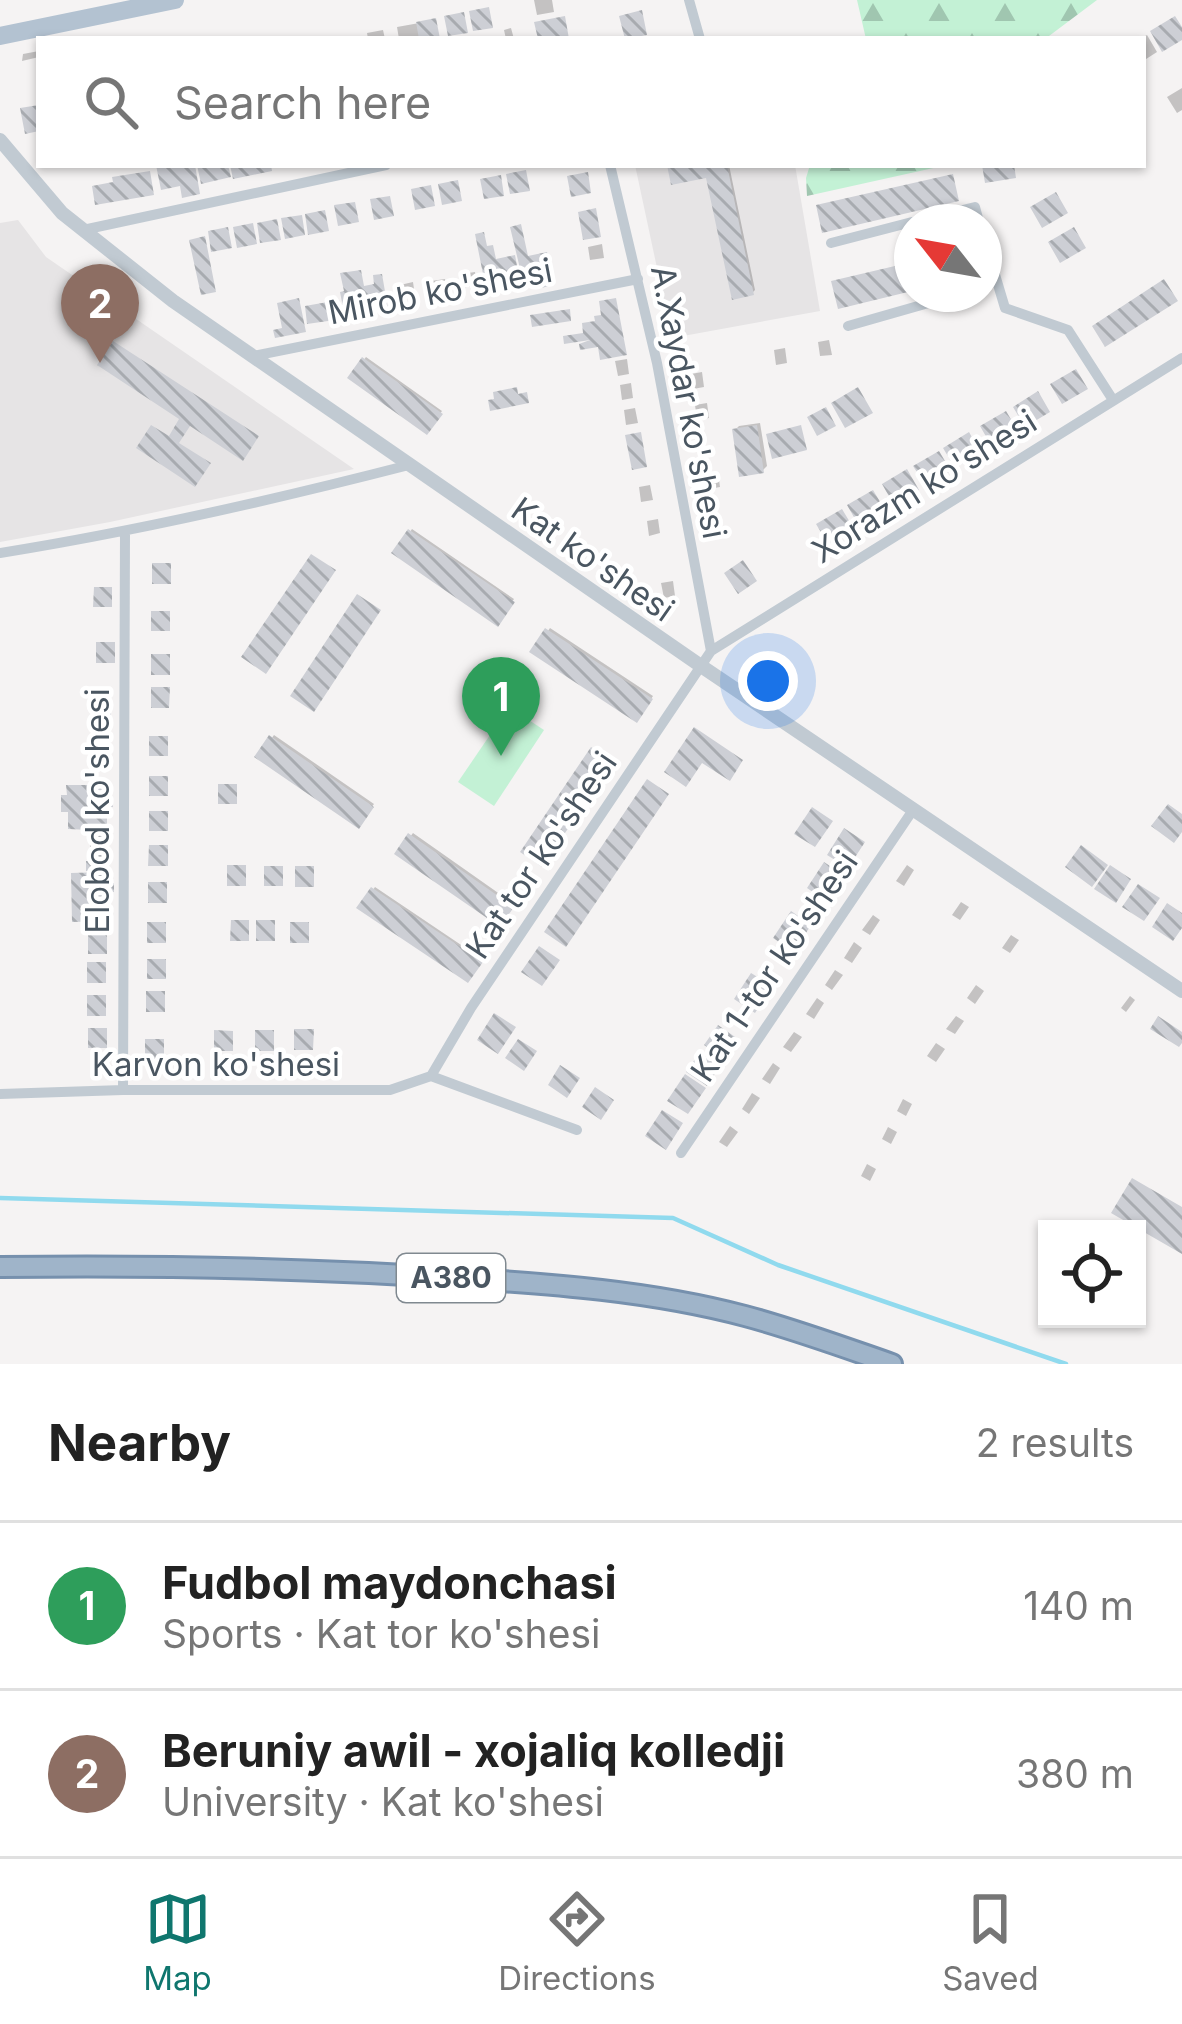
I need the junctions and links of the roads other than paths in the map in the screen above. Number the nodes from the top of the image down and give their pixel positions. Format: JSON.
{"nodes":[{"id":1,"x":175,"y":0,"type":"edge"},
{"id":2,"x":689,"y":0,"type":"edge"},
{"id":3,"x":0,"y":36,"type":"edge"},
{"id":4,"x":699,"y":36,"type":"edge"},
{"id":5,"x":0,"y":140,"type":"edge"},
{"id":6,"x":372,"y":168,"type":"edge"},
{"id":7,"x":611,"y":168,"type":"edge"},
{"id":8,"x":894,"y":227,"type":"edge"},
{"id":9,"x":83,"y":230,"type":"junction"},
{"id":10,"x":831,"y":243,"type":"dead end"},
{"id":11,"x":638,"y":279,"type":"junction"},
{"id":12,"x":1002,"y":297,"type":"edge"},
{"id":13,"x":897,"y":312,"type":"edge"},
{"id":14,"x":848,"y":326,"type":"dead end"},
{"id":15,"x":254,"y":356,"type":"junction"},
{"id":16,"x":1182,"y":358,"type":"edge"},
{"id":17,"x":1113,"y":400,"type":"junction"},
{"id":18,"x":409,"y":465,"type":"junction"},
{"id":19,"x":125,"y":533,"type":"junction"},
{"id":20,"x":0,"y":553,"type":"edge"},
{"id":21,"x":711,"y":651,"type":"junction"},
{"id":22,"x":701,"y":666,"type":"junction"},
{"id":23,"x":913,"y":810,"type":"junction"},
{"id":24,"x":1182,"y":991,"type":"edge"},
{"id":25,"x":431,"y":1076,"type":"junction"},
{"id":26,"x":124,"y":1090,"type":"junction"},
{"id":27,"x":0,"y":1094,"type":"edge"},
{"id":28,"x":578,"y":1130,"type":"dead end"},
{"id":29,"x":681,"y":1153,"type":"dead end"},
{"id":30,"x":0,"y":1267,"type":"edge"},
{"id":31,"x":892,"y":1364,"type":"edge"}],
"edges":[{"from":1,"to":3,"type":"main road"},
{"from":2,"to":4,"type":"street"},
{"from":5,"to":9,"type":"street","name":"Kat ko'shesi"},
{"from":6,"to":9,"type":"street"},
{"from":7,"to":11,"type":"street","name":"A.Xaydar ko'shesi"},
{"from":8,"to":10,"type":"street"},
{"from":9,"to":15,"type":"street","name":"Kat ko'shesi"},
{"from":11,"to":15,"type":"street","name":"Mirob ko'shesi"},
{"from":11,"to":21,"type":"street","name":"A.Xaydar ko'shesi"},
{"from":12,"to":17,"type":"street"},
{"from":13,"to":14,"type":"street"},
{"from":15,"to":18,"type":"street","name":"Kat ko'shesi"},
{"from":16,"to":17,"type":"street","name":"Xorazm ko'shesi"},
{"from":17,"to":21,"type":"street","name":"Xorazm ko'shesi"},
{"from":18,"to":19,"type":"street"},
{"from":18,"to":22,"type":"street","name":"Kat ko'shesi"},
{"from":19,"to":20,"type":"street"},
{"from":19,"to":26,"type":"street","name":"Elobod ko'shesi"},
{"from":21,"to":22,"type":"street","name":"Xorazm ko'shesi"},
{"from":22,"to":23,"type":"street","name":"Kat ko'shesi"},
{"from":22,"to":25,"type":"street","name":"Kat tor ko'shesi"},
{"from":23,"to":24,"type":"street","name":"Kat ko'shesi"},
{"from":23,"to":29,"type":"street","name":"Kat 1-tor ko'shesi"},
{"from":25,"to":26,"type":"street","name":"Karvon ko'shesi"},
{"from":25,"to":28,"type":"street"},
{"from":26,"to":27,"type":"street","name":"Karvon ko'shesi"},
{"from":30,"to":31,"type":"highway","number":"A380"}]}
